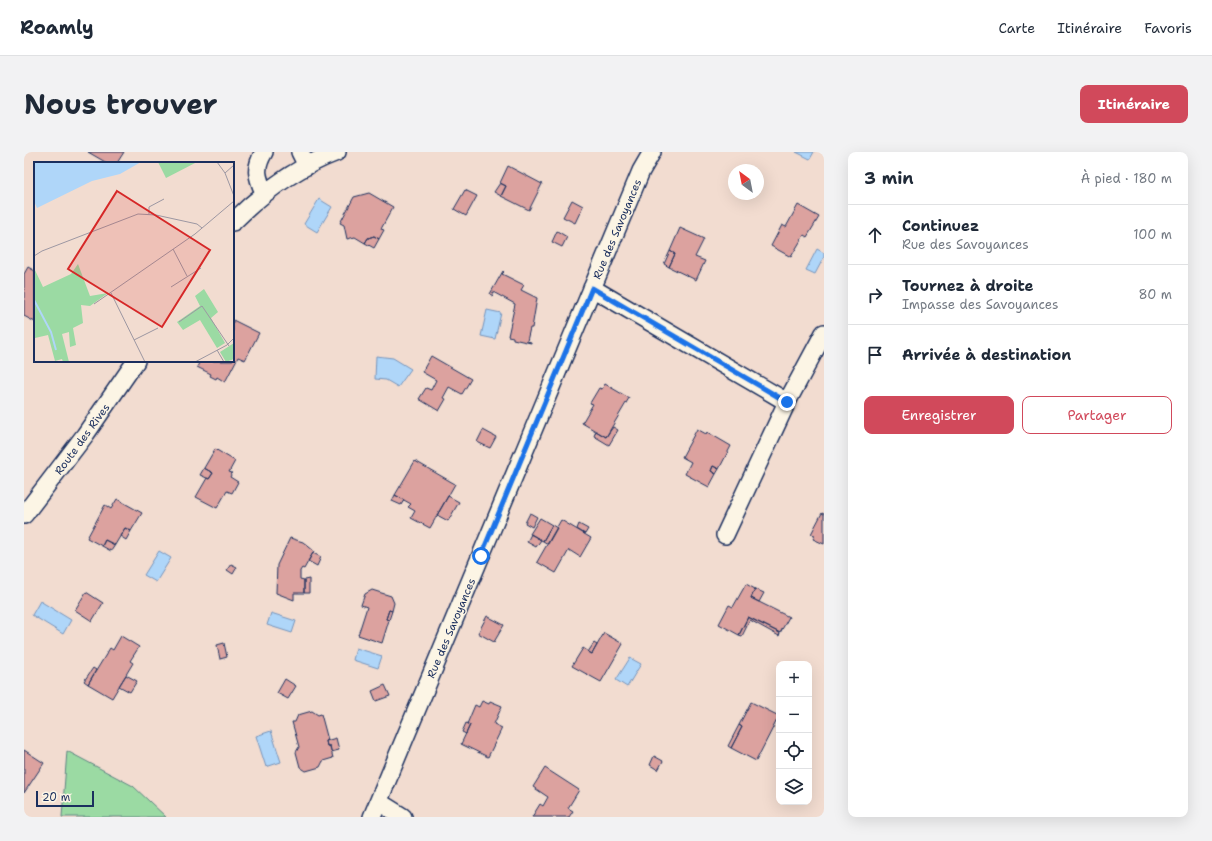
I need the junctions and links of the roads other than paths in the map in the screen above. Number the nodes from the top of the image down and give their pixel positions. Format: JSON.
{"nodes":[{"id":1,"x":264,"y":152,"type":"edge"},
{"id":2,"x":337,"y":152,"type":"edge"},
{"id":3,"x":652,"y":152,"type":"edge"},
{"id":4,"x":303,"y":159,"type":"edge"},
{"id":5,"x":264,"y":193,"type":"junction"},
{"id":6,"x":234,"y":221,"type":"edge"},
{"id":7,"x":592,"y":288,"type":"junction"},
{"id":8,"x":824,"y":333,"type":"edge"},
{"id":9,"x":135,"y":362,"type":"edge"},
{"id":10,"x":787,"y":402,"type":"junction"},
{"id":11,"x":24,"y":515,"type":"edge"},
{"id":12,"x":725,"y":535,"type":"dead end"},
{"id":13,"x":375,"y":809,"type":"edge"},
{"id":14,"x":403,"y":817,"type":"edge"}],
"edges":[{"from":1,"to":5,"type":"street"},
{"from":2,"to":4,"type":"street"},
{"from":3,"to":7,"type":"street","name":"Rue des Savoyances"},
{"from":4,"to":5,"type":"street"},
{"from":5,"to":6,"type":"street"},
{"from":7,"to":10,"type":"street"},
{"from":7,"to":13,"type":"street","name":"Rue des Savoyances"},
{"from":8,"to":10,"type":"street"},
{"from":9,"to":11,"type":"street","name":"Route des Rives"},
{"from":10,"to":12,"type":"street"},
{"from":13,"to":14,"type":"street"}]}
